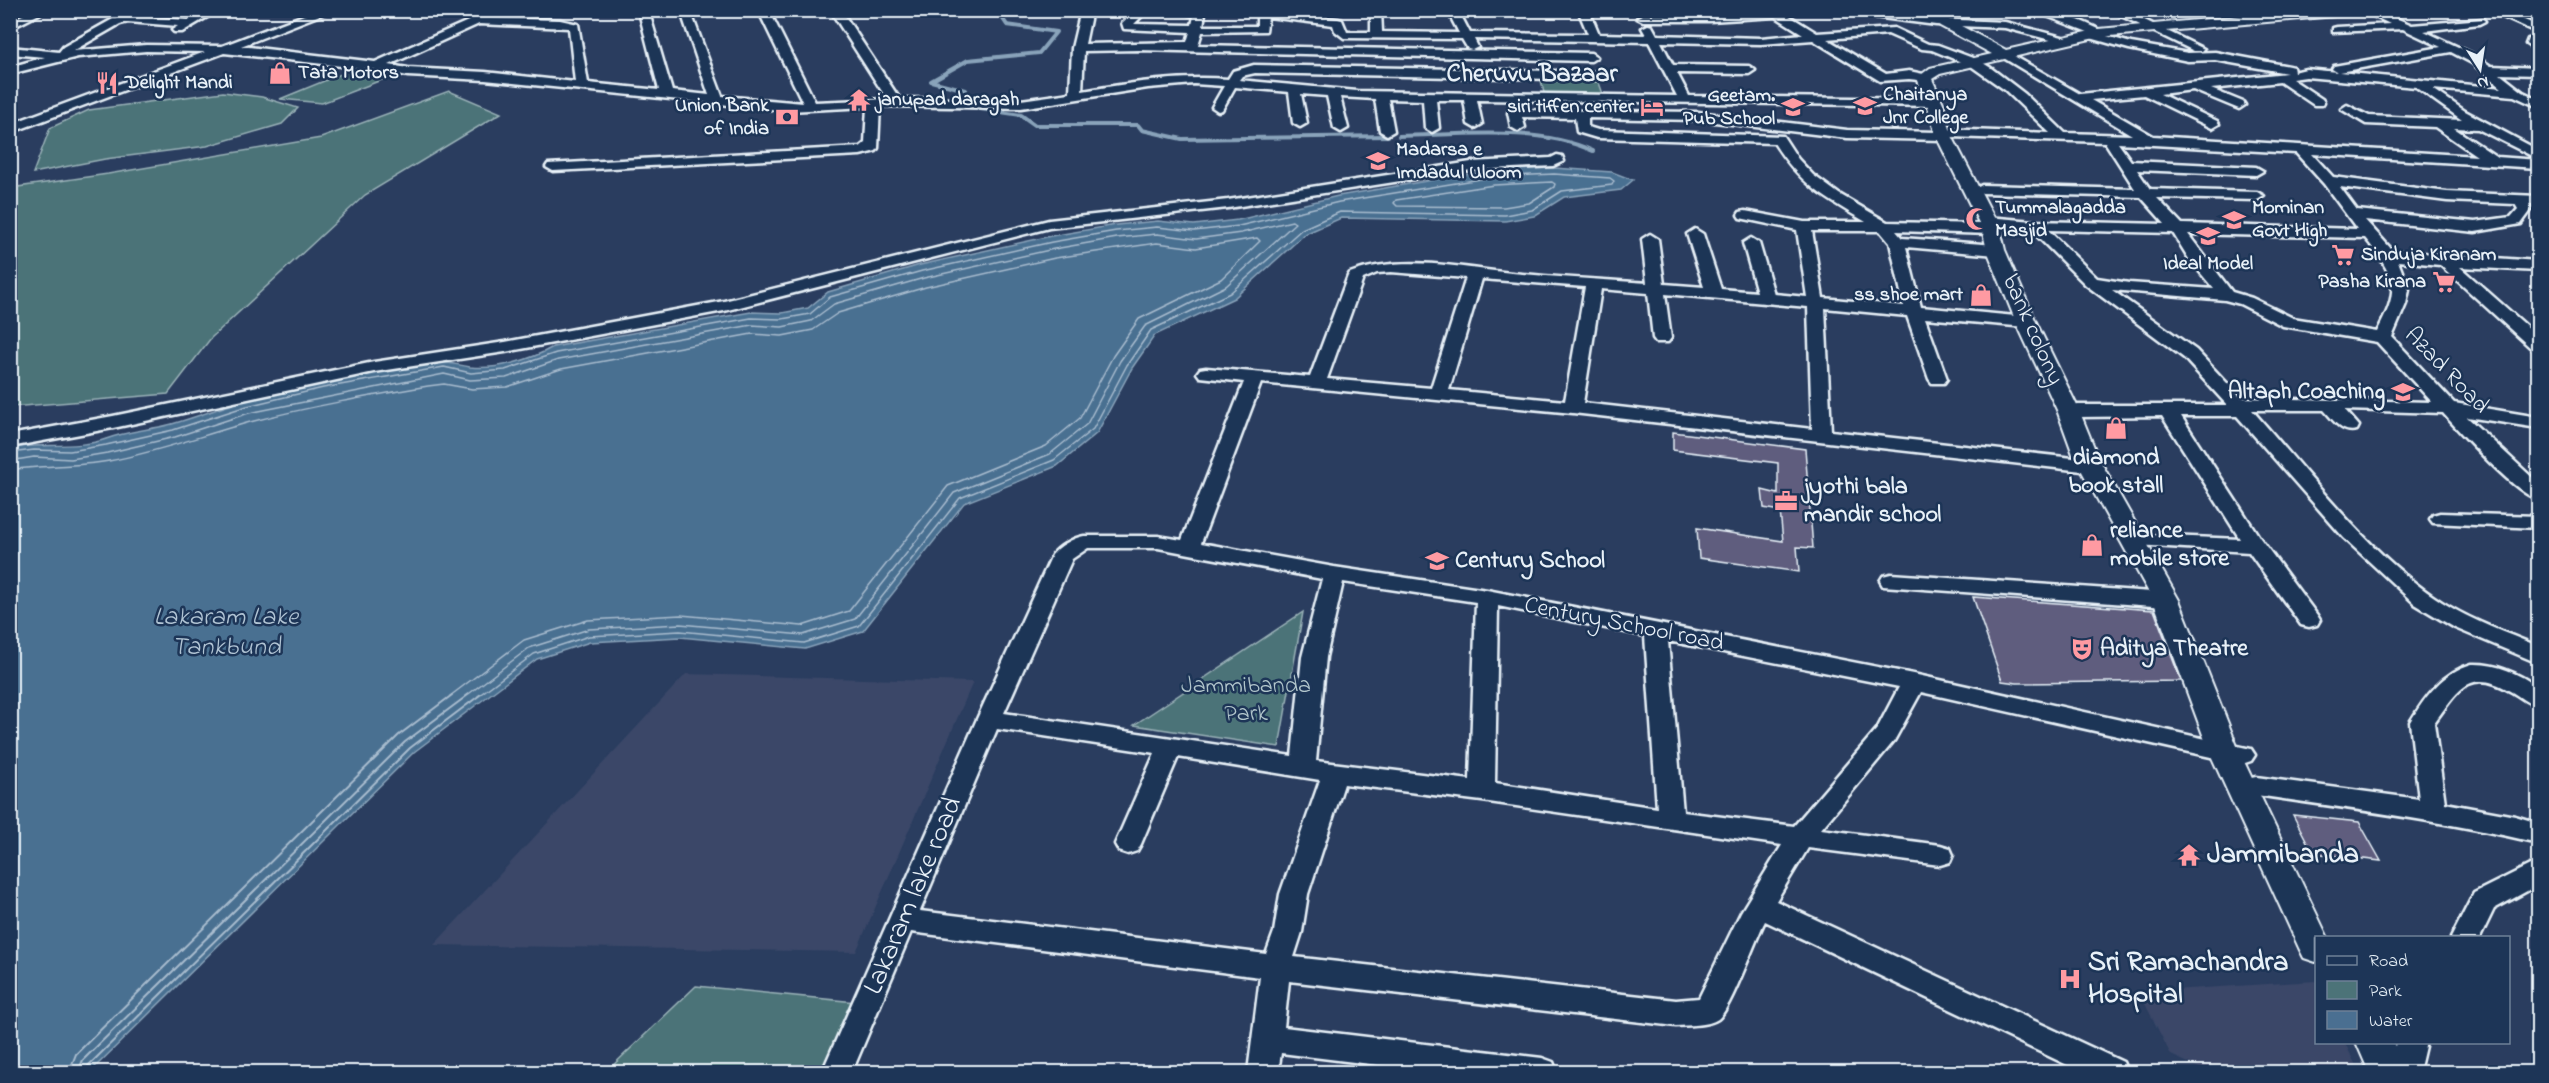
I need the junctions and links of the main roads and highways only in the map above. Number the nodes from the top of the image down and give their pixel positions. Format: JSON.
{"nodes":[{"id":1,"x":1929,"y":10,"type":"edge"},
{"id":2,"x":2358,"y":10,"type":"edge"},
{"id":3,"x":2328,"y":12,"type":"edge"},
{"id":4,"x":2283,"y":13,"type":"edge"},
{"id":5,"x":2004,"y":54,"type":"junction"},
{"id":6,"x":1924,"y":78,"type":"junction"},
{"id":7,"x":1947,"y":134,"type":"junction"},
{"id":8,"x":1993,"y":230,"type":"junction"},
{"id":9,"x":2233,"y":753,"type":"junction"},
{"id":10,"x":2325,"y":936,"type":"edge"},
{"id":11,"x":2315,"y":946,"type":"edge"},
{"id":12,"x":2362,"y":1044,"type":"edge"},
{"id":13,"x":2375,"y":1044,"type":"edge"},
{"id":14,"x":2375,"y":1072,"type":"edge"},
{"id":15,"x":2388,"y":1072,"type":"edge"}],
"edges":[{"from":1,"to":5,"type":"main road"},
{"from":2,"to":3,"type":"main road"},
{"from":3,"to":4,"type":"main road"},
{"from":4,"to":5,"type":"main road"},
{"from":5,"to":6,"type":"main road"},
{"from":6,"to":7,"type":"main road","name":"bank colony"},
{"from":6,"to":7,"type":"main road"},
{"from":7,"to":8,"type":"main road","name":"bank colony"},
{"from":7,"to":8,"type":"main road"},
{"from":8,"to":9,"type":"main road","name":"bank colony"},
{"from":8,"to":9,"type":"main road"},
{"from":9,"to":10,"type":"main road"},
{"from":9,"to":11,"type":"main road","name":"bank colony"},
{"from":12,"to":14,"type":"main road"},
{"from":13,"to":15,"type":"main road"}]}
